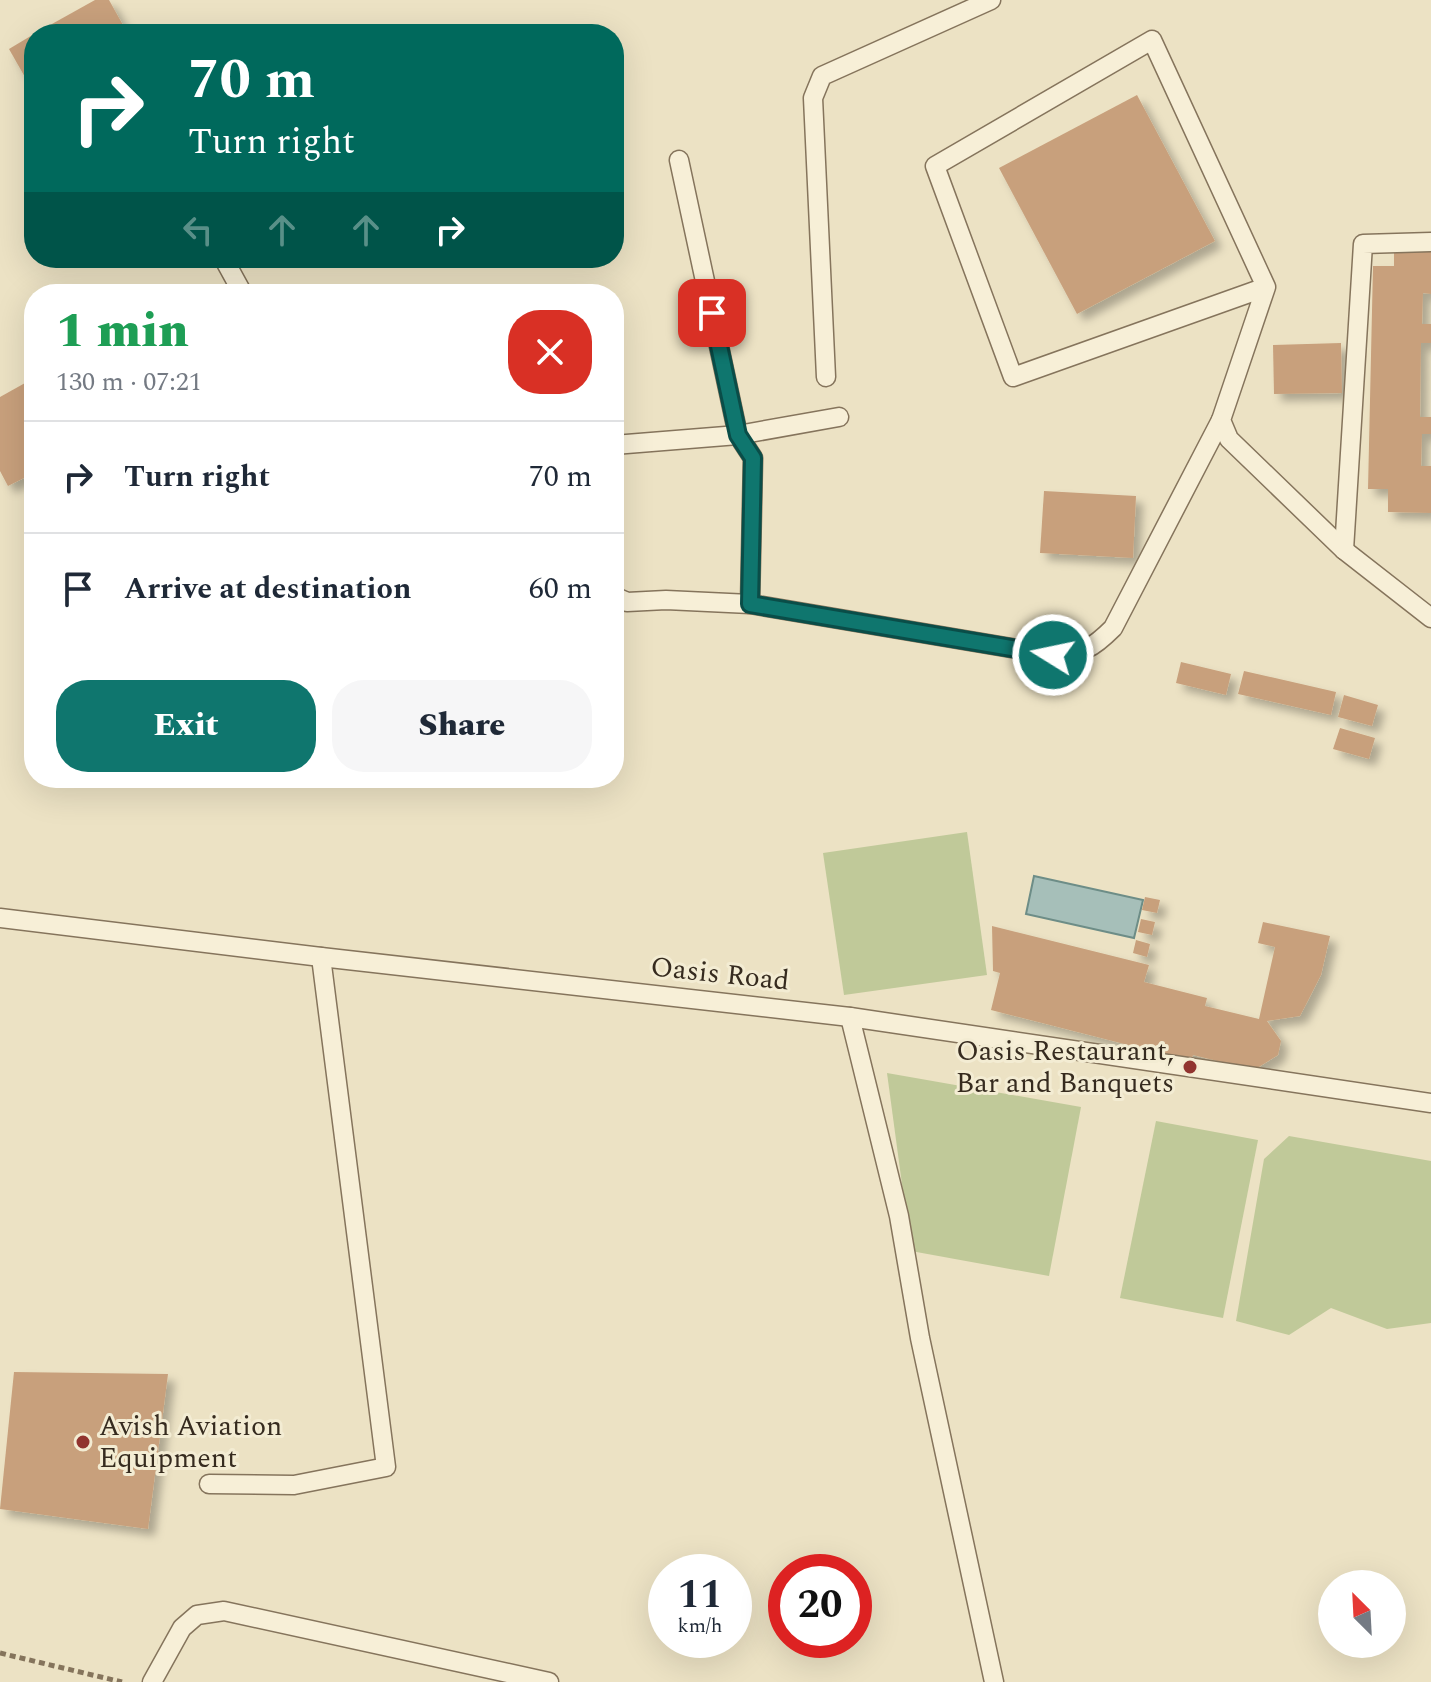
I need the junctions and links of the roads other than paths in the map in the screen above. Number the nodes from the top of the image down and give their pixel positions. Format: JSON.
{"nodes":[{"id":1,"x":981,"y":2,"type":"edge"},
{"id":2,"x":679,"y":160,"type":"dead end"},
{"id":3,"x":1431,"y":242,"type":"edge"},
{"id":4,"x":1266,"y":287,"type":"junction"},
{"id":5,"x":826,"y":377,"type":"dead end"},
{"id":6,"x":839,"y":417,"type":"dead end"},
{"id":7,"x":1221,"y":420,"type":"junction"},
{"id":8,"x":738,"y":435,"type":"junction"},
{"id":9,"x":624,"y":444,"type":"edge"},
{"id":10,"x":1344,"y":550,"type":"junction"},
{"id":11,"x":624,"y":601,"type":"edge"},
{"id":12,"x":750,"y":604,"type":"junction"},
{"id":13,"x":1431,"y":618,"type":"edge"},
{"id":14,"x":0,"y":918,"type":"edge"},
{"id":15,"x":321,"y":957,"type":"junction"},
{"id":16,"x":850,"y":1017,"type":"junction"},
{"id":17,"x":1431,"y":1103,"type":"edge"},
{"id":18,"x":209,"y":1484,"type":"dead end"},
{"id":19,"x":152,"y":1682,"type":"edge"},
{"id":20,"x":549,"y":1682,"type":"edge"},
{"id":21,"x":994,"y":1682,"type":"edge"}],
"edges":[{"from":1,"to":5,"type":"lane"},
{"from":2,"to":8,"type":"lane"},
{"from":3,"to":10,"type":"lane"},
{"from":4,"to":4,"type":"lane"},
{"from":4,"to":7,"type":"lane"},
{"from":6,"to":8,"type":"lane"},
{"from":7,"to":10,"type":"lane"},
{"from":7,"to":12,"type":"lane"},
{"from":8,"to":9,"type":"lane"},
{"from":8,"to":12,"type":"lane"},
{"from":10,"to":13,"type":"lane"},
{"from":11,"to":12,"type":"lane"},
{"from":14,"to":15,"type":"lane","name":"Oasis Road"},
{"from":15,"to":16,"type":"lane","name":"Oasis Road"},
{"from":15,"to":18,"type":"lane"},
{"from":16,"to":17,"type":"lane","name":"Oasis Road"},
{"from":16,"to":21,"type":"lane"},
{"from":19,"to":20,"type":"lane"}]}
